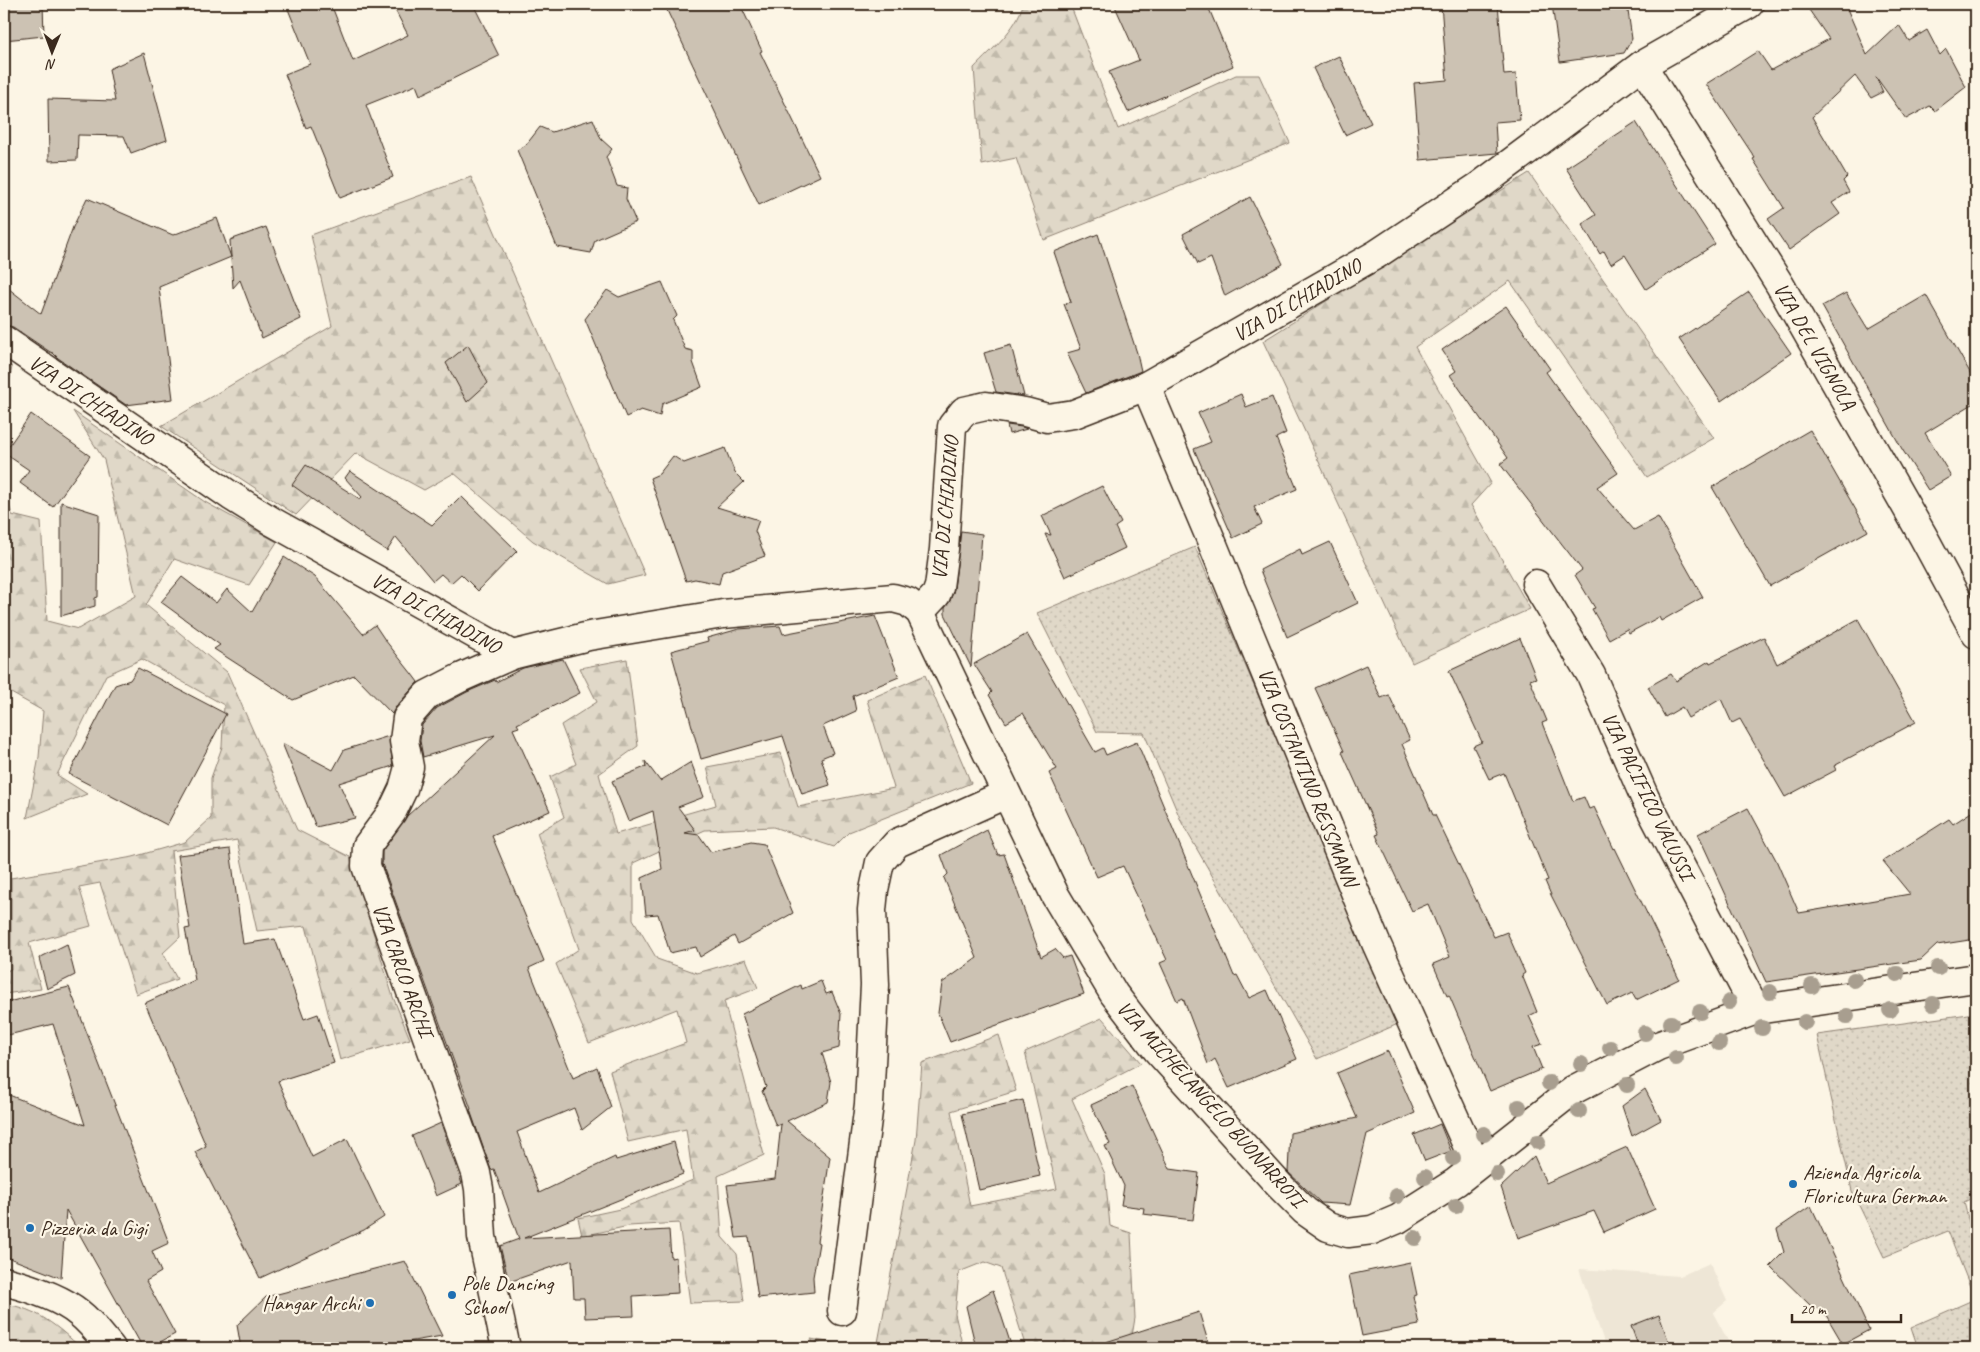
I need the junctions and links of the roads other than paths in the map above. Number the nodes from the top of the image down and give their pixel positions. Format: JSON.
{"nodes":[{"id":1,"x":1749,"y":4,"type":"edge"},
{"id":2,"x":1642,"y":65,"type":"junction"},
{"id":3,"x":4,"y":340,"type":"edge"},
{"id":4,"x":1146,"y":386,"type":"junction"},
{"id":5,"x":1536,"y":584,"type":"dead end"},
{"id":6,"x":920,"y":612,"type":"junction"},
{"id":7,"x":1976,"y":634,"type":"edge"},
{"id":8,"x":512,"y":655,"type":"junction"},
{"id":9,"x":1006,"y":794,"type":"junction"},
{"id":10,"x":1976,"y":978,"type":"edge"},
{"id":11,"x":1756,"y":1010,"type":"junction"},
{"id":12,"x":1476,"y":1165,"type":"junction"},
{"id":13,"x":4,"y":1281,"type":"edge"},
{"id":14,"x":842,"y":1312,"type":"dead end"},
{"id":15,"x":111,"y":1348,"type":"edge"},
{"id":16,"x":506,"y":1348,"type":"edge"}],
"edges":[{"from":1,"to":2,"type":"street","name":"VIA DI CHIADINO"},
{"from":2,"to":4,"type":"street","name":"VIA DI CHIADINO"},
{"from":2,"to":7,"type":"street","name":"VIA DEL VIGNOLA"},
{"from":3,"to":8,"type":"street","name":"VIA DI CHIADINO"},
{"from":4,"to":6,"type":"street","name":"VIA DI CHIADINO"},
{"from":4,"to":12,"type":"street","name":"VIA COSTANTINO RESSMANN"},
{"from":5,"to":11,"type":"street","name":"VIA PACIFICO VALUSSI"},
{"from":6,"to":8,"type":"street","name":"VIA DI CHIADINO"},
{"from":6,"to":9,"type":"street","name":"VIA MICHELANGELO BUONARROTI"},
{"from":8,"to":16,"type":"street","name":"VIA CARLO ARCHI"},
{"from":9,"to":12,"type":"street","name":"VIA MICHELANGELO BUONARROTI"},
{"from":9,"to":14,"type":"street"},
{"from":10,"to":11,"type":"street","name":"VIA MICHELANGELO BUONARROTI"},
{"from":11,"to":12,"type":"street","name":"VIA MICHELANGELO BUONARROTI"},
{"from":13,"to":15,"type":"street"}]}
